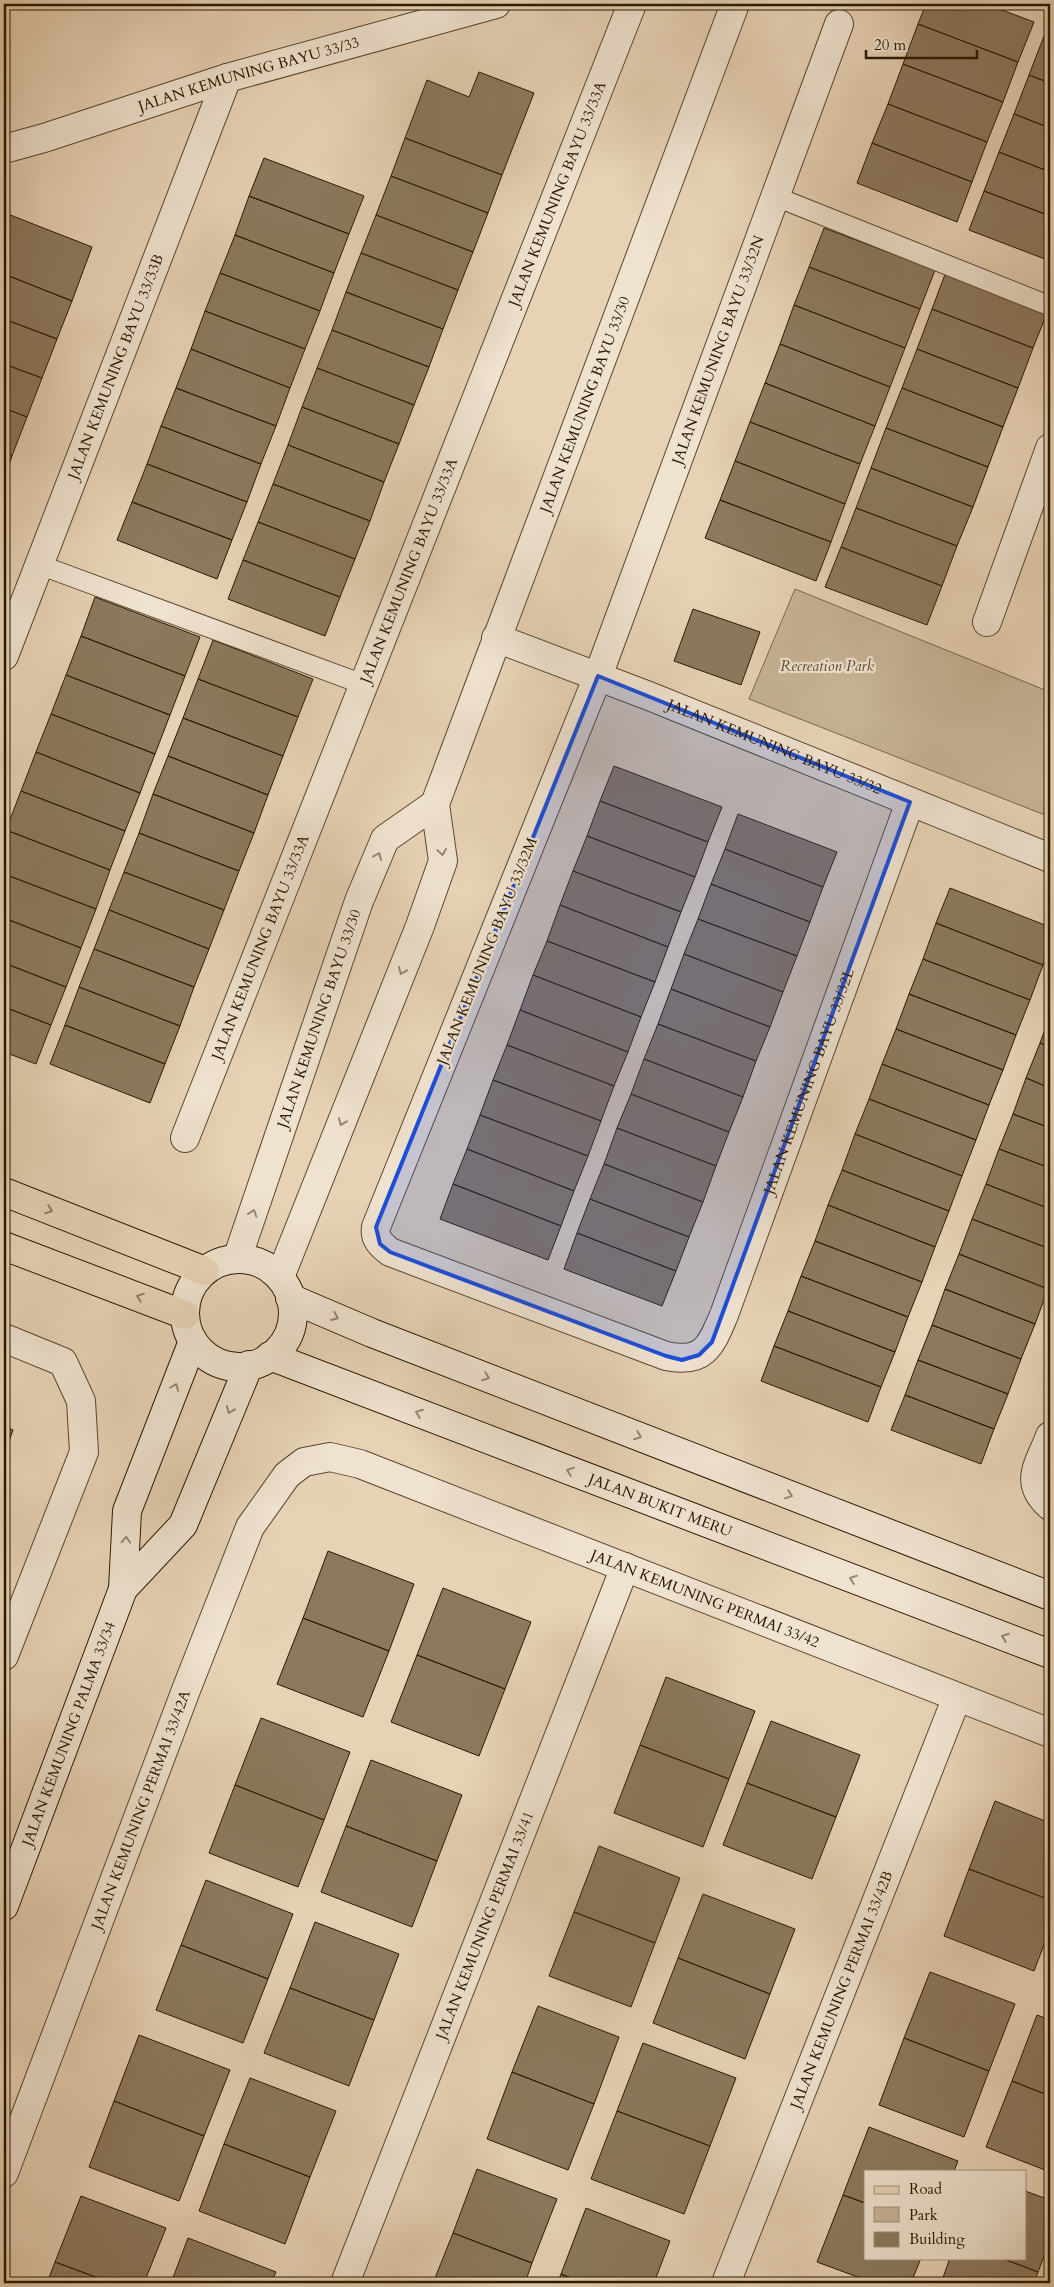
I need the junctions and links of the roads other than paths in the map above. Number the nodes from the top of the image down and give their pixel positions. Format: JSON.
{"nodes":[{"id":1,"x":496,"y":4,"type":"edge"},
{"id":2,"x":632,"y":4,"type":"edge"},
{"id":3,"x":735,"y":4,"type":"edge"},
{"id":4,"x":839,"y":24,"type":"dead end"},
{"id":5,"x":227,"y":78,"type":"junction"},
{"id":6,"x":4,"y":149,"type":"edge"},
{"id":7,"x":774,"y":196,"type":"junction"},
{"id":8,"x":1050,"y":306,"type":"edge"},
{"id":9,"x":1050,"y":448,"type":"edge"},
{"id":10,"x":40,"y":566,"type":"junction"},
{"id":11,"x":987,"y":622,"type":"dead end"},
{"id":12,"x":496,"y":638,"type":"junction"},
{"id":13,"x":4,"y":656,"type":"edge"},
{"id":14,"x":598,"y":676,"type":"junction"},
{"id":15,"x":365,"y":685,"type":"junction"},
{"id":16,"x":910,"y":802,"type":"junction"},
{"id":17,"x":435,"y":804,"type":"junction"},
{"id":18,"x":1050,"y":858,"type":"edge"},
{"id":19,"x":185,"y":1138,"type":"dead end"},
{"id":20,"x":4,"y":1192,"type":"edge"},
{"id":21,"x":4,"y":1246,"type":"edge"},
{"id":22,"x":237,"y":1259,"type":"junction"},
{"id":23,"x":206,"y":1271,"type":"junction"},
{"id":24,"x":285,"y":1288,"type":"junction"},
{"id":25,"x":185,"y":1314,"type":"junction"},
{"id":26,"x":4,"y":1338,"type":"edge"},
{"id":27,"x":193,"y":1341,"type":"junction"},
{"id":28,"x":700,"y":1355,"type":"joint"},
{"id":29,"x":259,"y":1361,"type":"junction"},
{"id":30,"x":1050,"y":1436,"type":"edge"},
{"id":31,"x":304,"y":1462,"type":"joint"},
{"id":32,"x":1044,"y":1500,"type":"edge"},
{"id":33,"x":625,"y":1567,"type":"junction"},
{"id":34,"x":123,"y":1589,"type":"junction"},
{"id":35,"x":1050,"y":1596,"type":"edge"},
{"id":36,"x":1050,"y":1654,"type":"edge"},
{"id":37,"x":4,"y":1656,"type":"edge"},
{"id":38,"x":957,"y":1697,"type":"junction"},
{"id":39,"x":1050,"y":1733,"type":"edge"},
{"id":40,"x":4,"y":1906,"type":"edge"},
{"id":41,"x":4,"y":2173,"type":"edge"},
{"id":42,"x":345,"y":2283,"type":"edge"},
{"id":43,"x":726,"y":2283,"type":"edge"}],
"edges":[{"from":1,"to":5,"type":"street","name":"JALAN KEMUNING BAYU 33/33"},
{"from":2,"to":15,"type":"street","name":"JALAN KEMUNING BAYU 33/33A"},
{"from":3,"to":12,"type":"street","name":"JALAN KEMUNING BAYU 33/30"},
{"from":4,"to":7,"type":"street","name":"JALAN KEMUNING BAYU 33/32N"},
{"from":5,"to":6,"type":"street","name":"JALAN KEMUNING BAYU 33/33"},
{"from":5,"to":10,"type":"street","name":"JALAN KEMUNING BAYU 33/33B"},
{"from":7,"to":8,"type":"lane"},
{"from":7,"to":14,"type":"street","name":"JALAN KEMUNING BAYU 33/32N"},
{"from":9,"to":11,"type":"street"},
{"from":10,"to":13,"type":"street","name":"JALAN KEMUNING BAYU 33/33B"},
{"from":10,"to":15,"type":"lane"},
{"from":12,"to":14,"type":"street","name":"JALAN KEMUNING BAYU 33/32"},
{"from":12,"to":17,"type":"street","name":"JALAN KEMUNING BAYU 33/30"},
{"from":14,"to":16,"type":"street","name":"JALAN KEMUNING BAYU 33/32"},
{"from":14,"to":28,"type":"street","name":"JALAN KEMUNING BAYU 33/32M"},
{"from":15,"to":19,"type":"street","name":"JALAN KEMUNING BAYU 33/33A"},
{"from":16,"to":18,"type":"street","name":"JALAN KEMUNING BAYU 33/32"},
{"from":16,"to":28,"type":"street","name":"JALAN KEMUNING BAYU 33/32L"},
{"from":22,"to":17,"type":"street","name":"JALAN KEMUNING BAYU 33/30","one_way":true},
{"from":17,"to":24,"type":"street","name":"JALAN KEMUNING BAYU 33/30","one_way":true},
{"from":20,"to":23,"type":"main road","one_way":true},
{"from":25,"to":21,"type":"main road","one_way":true},
{"from":22,"to":23,"type":"street"},
{"from":22,"to":24,"type":"street"},
{"from":23,"to":25,"type":"street"},
{"from":24,"to":29,"type":"street"},
{"from":24,"to":35,"type":"street","one_way":true},
{"from":25,"to":27,"type":"street"},
{"from":26,"to":37,"type":"street"},
{"from":27,"to":29,"type":"street"},
{"from":34,"to":27,"type":"street","name":"JALAN KEMUNING PALMA 33/34","one_way":true},
{"from":29,"to":34,"type":"street","name":"JALAN KEMUNING PALMA 33/34","one_way":true},
{"from":36,"to":29,"type":"street","name":"JALAN BUKIT MERU","one_way":true},
{"from":30,"to":32,"type":"street"},
{"from":31,"to":33,"type":"street","name":"JALAN KEMUNING PERMAI 33/42"},
{"from":31,"to":41,"type":"street","name":"JALAN KEMUNING PERMAI 33/42A"},
{"from":33,"to":38,"type":"street","name":"JALAN KEMUNING PERMAI 33/42"},
{"from":33,"to":42,"type":"street","name":"JALAN KEMUNING PERMAI 33/41"},
{"from":34,"to":40,"type":"street","name":"JALAN KEMUNING PALMA 33/34"},
{"from":38,"to":39,"type":"street","name":"JALAN KEMUNING PERMAI 33/42"},
{"from":38,"to":43,"type":"street","name":"JALAN KEMUNING PERMAI 33/42B"}]}
